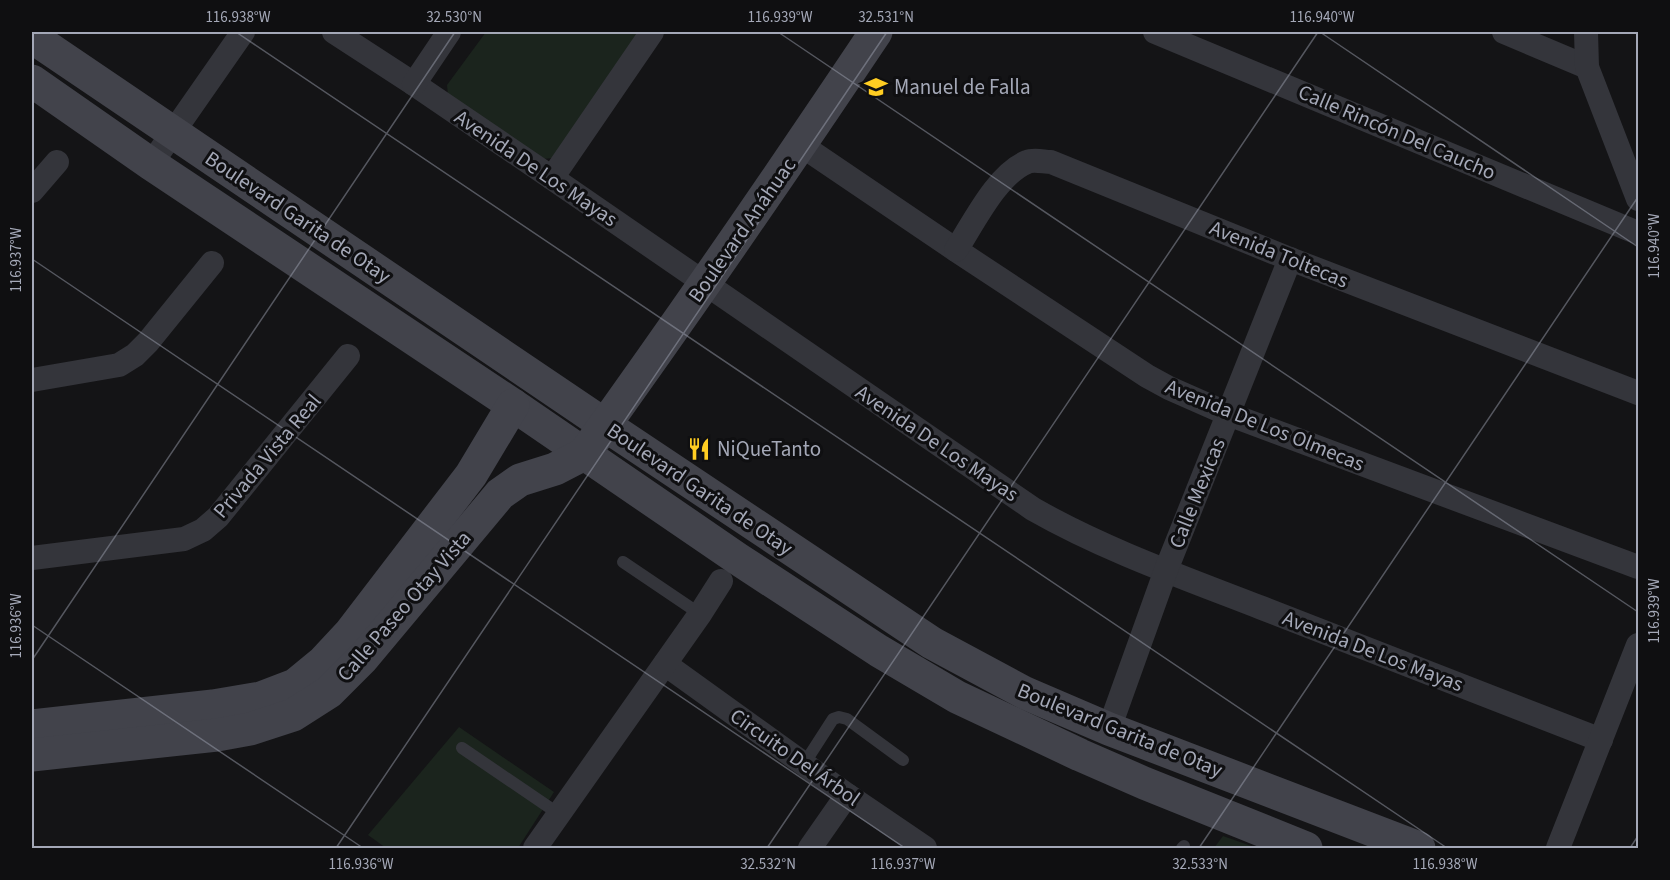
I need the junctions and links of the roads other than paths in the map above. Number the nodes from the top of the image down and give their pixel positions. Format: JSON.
{"nodes":[{"id":1,"x":243,"y":32,"type":"edge"},
{"id":2,"x":334,"y":32,"type":"edge"},
{"id":3,"x":449,"y":32,"type":"edge"},
{"id":4,"x":652,"y":32,"type":"edge"},
{"id":5,"x":876,"y":32,"type":"edge"},
{"id":6,"x":1155,"y":32,"type":"edge"},
{"id":7,"x":1504,"y":32,"type":"edge"},
{"id":8,"x":1586,"y":32,"type":"edge"},
{"id":9,"x":32,"y":37,"type":"edge"},
{"id":10,"x":1587,"y":67,"type":"junction"},
{"id":11,"x":32,"y":81,"type":"edge"},
{"id":12,"x":414,"y":84,"type":"junction"},
{"id":13,"x":173,"y":132,"type":"junction"},
{"id":14,"x":801,"y":145,"type":"junction"},
{"id":15,"x":57,"y":162,"type":"dead end"},
{"id":16,"x":151,"y":164,"type":"junction"},
{"id":17,"x":552,"y":178,"type":"junction"},
{"id":18,"x":32,"y":191,"type":"edge"},
{"id":19,"x":1638,"y":199,"type":"edge"},
{"id":20,"x":1638,"y":233,"type":"edge"},
{"id":21,"x":956,"y":250,"type":"junction"},
{"id":22,"x":1290,"y":259,"type":"junction"},
{"id":23,"x":212,"y":262,"type":"dead end"},
{"id":24,"x":705,"y":284,"type":"junction"},
{"id":25,"x":348,"y":356,"type":"dead end"},
{"id":26,"x":32,"y":380,"type":"edge"},
{"id":27,"x":1638,"y":393,"type":"edge"},
{"id":28,"x":513,"y":405,"type":"junction"},
{"id":29,"x":1228,"y":414,"type":"junction"},
{"id":30,"x":605,"y":425,"type":"junction"},
{"id":31,"x":584,"y":454,"type":"junction"},
{"id":32,"x":471,"y":475,"type":"junction"},
{"id":33,"x":500,"y":494,"type":"junction"},
{"id":34,"x":32,"y":558,"type":"edge"},
{"id":35,"x":623,"y":562,"type":"dead end"},
{"id":36,"x":1638,"y":567,"type":"edge"},
{"id":37,"x":1166,"y":570,"type":"junction"},
{"id":38,"x":721,"y":581,"type":"dead end"},
{"id":39,"x":700,"y":614,"type":"junction"},
{"id":40,"x":1638,"y":645,"type":"edge"},
{"id":41,"x":665,"y":664,"type":"junction"},
{"id":42,"x":215,"y":721,"type":"junction"},
{"id":43,"x":32,"y":726,"type":"edge"},
{"id":44,"x":1109,"y":729,"type":"junction"},
{"id":45,"x":1601,"y":740,"type":"junction"},
{"id":46,"x":462,"y":748,"type":"dead end"},
{"id":47,"x":32,"y":755,"type":"edge"},
{"id":48,"x":903,"y":760,"type":"dead end"},
{"id":49,"x":804,"y":764,"type":"junction"},
{"id":50,"x":847,"y":795,"type":"junction"},
{"id":51,"x":559,"y":814,"type":"junction"},
{"id":52,"x":536,"y":849,"type":"edge"},
{"id":53,"x":810,"y":849,"type":"edge"},
{"id":54,"x":925,"y":849,"type":"edge"},
{"id":55,"x":1306,"y":849,"type":"edge"},
{"id":56,"x":1419,"y":849,"type":"edge"},
{"id":57,"x":1558,"y":849,"type":"edge"}],
"edges":[{"from":1,"to":13,"type":"street"},
{"from":2,"to":12,"type":"street","name":"Avenida De Los Mayas"},
{"from":3,"to":12,"type":"street"},
{"from":4,"to":17,"type":"street"},
{"from":5,"to":14,"type":"main road","name":"Boulevard Anáhuac"},
{"from":6,"to":20,"type":"street","name":"Calle Rincón Del Caucho"},
{"from":7,"to":10,"type":"street"},
{"from":8,"to":10,"type":"street"},
{"from":9,"to":13,"type":"main road","name":"Boulevard Garita de Otay"},
{"from":10,"to":19,"type":"street"},
{"from":11,"to":16,"type":"main road","name":"Boulevard Garita de Otay"},
{"from":12,"to":17,"type":"street","name":"Avenida De Los Mayas"},
{"from":13,"to":16,"type":"street"},
{"from":13,"to":30,"type":"main road","name":"Boulevard Garita de Otay"},
{"from":14,"to":21,"type":"street","name":"Avenida De Los Olmecas"},
{"from":14,"to":24,"type":"main road","name":"Boulevard Anáhuac"},
{"from":15,"to":18,"type":"street"},
{"from":16,"to":28,"type":"main road","name":"Boulevard Garita de Otay"},
{"from":17,"to":24,"type":"street","name":"Avenida De Los Mayas"},
{"from":21,"to":22,"type":"street","name":"Avenida Toltecas"},
{"from":21,"to":29,"type":"street","name":"Avenida De Los Olmecas"},
{"from":22,"to":27,"type":"street","name":"Avenida Toltecas"},
{"from":22,"to":29,"type":"street","name":"Calle Mexicas"},
{"from":23,"to":26,"type":"street"},
{"from":24,"to":30,"type":"main road","name":"Boulevard Anáhuac"},
{"from":24,"to":37,"type":"street","name":"Avenida De Los Mayas"},
{"from":25,"to":34,"type":"street","name":"Privada Vista Real"},
{"from":28,"to":31,"type":"main road","name":"Boulevard Garita de Otay"},
{"from":28,"to":32,"type":"main road","name":"Calle Paseo Otay Vista"},
{"from":29,"to":36,"type":"street","name":"Avenida De Los Olmecas"},
{"from":29,"to":37,"type":"street","name":"Calle Mexicas"},
{"from":30,"to":31,"type":"main road","name":"Boulevard Anáhuac"},
{"from":30,"to":44,"type":"main road","name":"Boulevard Garita de Otay"},
{"from":31,"to":33,"type":"main road","name":"Calle Paseo Otay Vista"},
{"from":31,"to":55,"type":"main road","name":"Boulevard Garita de Otay"},
{"from":32,"to":33,"type":"main road"},
{"from":32,"to":42,"type":"main road","name":"Calle Paseo Otay Vista"},
{"from":33,"to":42,"type":"main road","name":"Calle Paseo Otay Vista"},
{"from":35,"to":39,"type":"lane"},
{"from":37,"to":44,"type":"street","name":"Calle Mexicas"},
{"from":37,"to":45,"type":"street","name":"Avenida De Los Mayas"},
{"from":38,"to":39,"type":"street"},
{"from":39,"to":41,"type":"street"},
{"from":40,"to":45,"type":"street"},
{"from":41,"to":49,"type":"street","name":"Circuito Del Árbol"},
{"from":41,"to":51,"type":"street"},
{"from":42,"to":43,"type":"main road","name":"Calle Paseo Otay Vista"},
{"from":42,"to":47,"type":"main road","name":"Calle Paseo Otay Vista"},
{"from":44,"to":56,"type":"main road","name":"Boulevard Garita de Otay"},
{"from":45,"to":57,"type":"street"},
{"from":46,"to":51,"type":"lane"},
{"from":48,"to":49,"type":"lane"},
{"from":49,"to":50,"type":"street","name":"Circuito Del Árbol"},
{"from":50,"to":53,"type":"street"},
{"from":50,"to":54,"type":"street","name":"Circuito Del Árbol"},
{"from":51,"to":52,"type":"street"}]}
